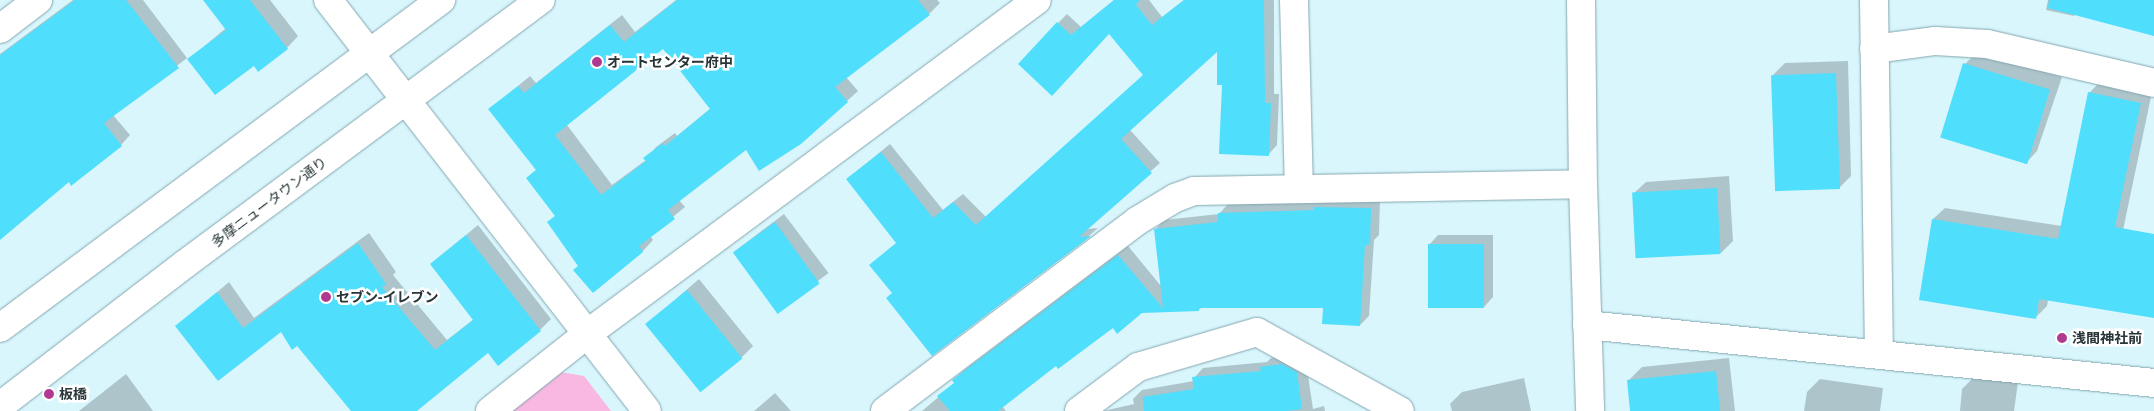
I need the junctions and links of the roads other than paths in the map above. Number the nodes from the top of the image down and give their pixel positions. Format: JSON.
{"nodes":[{"id":1,"x":38,"y":0,"type":"edge"},
{"id":2,"x":328,"y":0,"type":"edge"},
{"id":3,"x":441,"y":0,"type":"edge"},
{"id":4,"x":541,"y":0,"type":"edge"},
{"id":5,"x":1037,"y":0,"type":"edge"},
{"id":6,"x":1294,"y":0,"type":"edge"},
{"id":7,"x":1581,"y":0,"type":"edge"},
{"id":8,"x":1874,"y":0,"type":"edge"},
{"id":9,"x":0,"y":29,"type":"edge"},
{"id":10,"x":1874,"y":49,"type":"junction"},
{"id":11,"x":369,"y":53,"type":"junction"},
{"id":12,"x":2154,"y":83,"type":"edge"},
{"id":13,"x":405,"y":100,"type":"junction"},
{"id":14,"x":1583,"y":184,"type":"junction"},
{"id":15,"x":1299,"y":188,"type":"junction"},
{"id":16,"x":1587,"y":325,"type":"junction"},
{"id":17,"x":0,"y":328,"type":"edge"},
{"id":18,"x":587,"y":334,"type":"junction"},
{"id":19,"x":1879,"y":353,"type":"junction"},
{"id":20,"x":2154,"y":383,"type":"edge"},
{"id":21,"x":0,"y":406,"type":"edge"},
{"id":22,"x":490,"y":411,"type":"edge"},
{"id":23,"x":647,"y":411,"type":"edge"},
{"id":24,"x":885,"y":411,"type":"edge"},
{"id":25,"x":1079,"y":411,"type":"edge"},
{"id":26,"x":1400,"y":411,"type":"edge"},
{"id":27,"x":1590,"y":411,"type":"edge"}],
"edges":[{"from":1,"to":9,"type":"street"},
{"from":2,"to":11,"type":"street"},
{"from":3,"to":11,"type":"street"},
{"from":4,"to":13,"type":"street","name":"多摩ニュータウン通り"},
{"from":5,"to":18,"type":"street"},
{"from":6,"to":15,"type":"street"},
{"from":7,"to":14,"type":"street"},
{"from":8,"to":10,"type":"street"},
{"from":10,"to":12,"type":"street"},
{"from":10,"to":19,"type":"street"},
{"from":11,"to":13,"type":"street"},
{"from":11,"to":17,"type":"street"},
{"from":13,"to":18,"type":"street"},
{"from":13,"to":21,"type":"street","name":"多摩ニュータウン通り"},
{"from":14,"to":15,"type":"street"},
{"from":14,"to":16,"type":"street"},
{"from":15,"to":24,"type":"street"},
{"from":16,"to":19,"type":"street"},
{"from":16,"to":27,"type":"street"},
{"from":18,"to":22,"type":"street"},
{"from":18,"to":23,"type":"street"},
{"from":19,"to":20,"type":"street"},
{"from":25,"to":26,"type":"street"}]}
